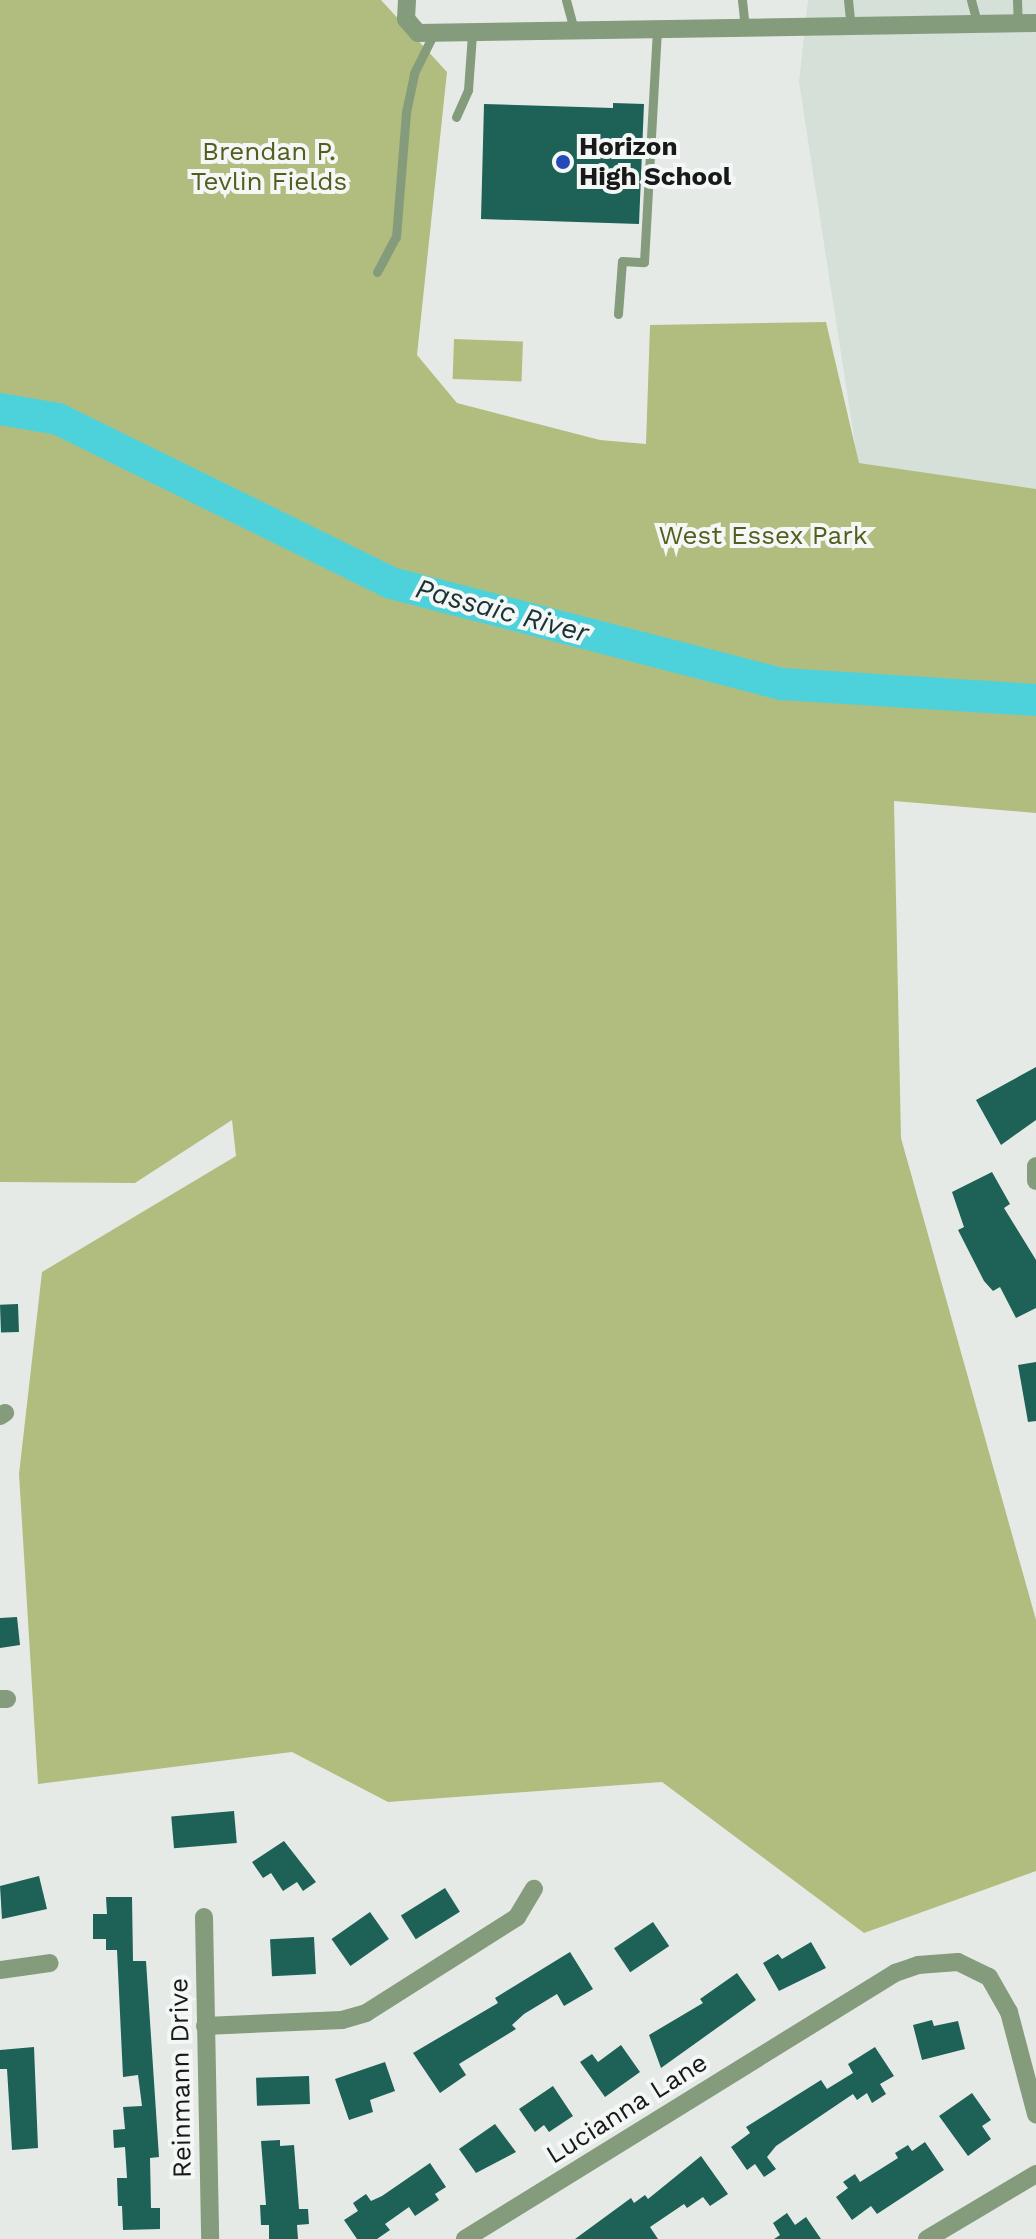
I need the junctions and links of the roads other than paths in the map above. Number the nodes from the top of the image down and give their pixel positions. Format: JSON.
{"nodes":[{"id":1,"x":407,"y":0,"type":"edge"},
{"id":2,"x":566,"y":0,"type":"edge"},
{"id":3,"x":742,"y":0,"type":"edge"},
{"id":4,"x":848,"y":0,"type":"edge"},
{"id":5,"x":971,"y":0,"type":"edge"},
{"id":6,"x":1017,"y":0,"type":"edge"},
{"id":7,"x":977,"y":23,"type":"junction"},
{"id":8,"x":1027,"y":23,"type":"edge"},
{"id":9,"x":851,"y":27,"type":"junction"},
{"id":10,"x":745,"y":30,"type":"junction"},
{"id":11,"x":434,"y":33,"type":"junction"},
{"id":12,"x":657,"y":33,"type":"junction"},
{"id":13,"x":472,"y":34,"type":"junction"},
{"id":14,"x":575,"y":34,"type":"junction"},
{"id":15,"x":456,"y":117,"type":"dead end"},
{"id":16,"x":377,"y":272,"type":"dead end"},
{"id":17,"x":618,"y":314,"type":"dead end"},
{"id":18,"x":1036,"y":1166,"type":"edge"},
{"id":19,"x":1036,"y":1181,"type":"edge"},
{"id":20,"x":534,"y":1889,"type":"dead end"},
{"id":21,"x":204,"y":1917,"type":"dead end"},
{"id":22,"x":50,"y":1963,"type":"dead end"},
{"id":23,"x":0,"y":1970,"type":"edge"},
{"id":24,"x":205,"y":2026,"type":"junction"},
{"id":25,"x":1036,"y":2114,"type":"edge"},
{"id":26,"x":1036,"y":2174,"type":"edge"},
{"id":27,"x":210,"y":2239,"type":"edge"},
{"id":28,"x":465,"y":2239,"type":"edge"},
{"id":29,"x":927,"y":2239,"type":"edge"}],
"edges":[{"from":1,"to":11,"type":"street"},
{"from":2,"to":14,"type":"lane"},
{"from":3,"to":10,"type":"lane"},
{"from":4,"to":9,"type":"lane"},
{"from":5,"to":7,"type":"lane"},
{"from":6,"to":8,"type":"lane"},
{"from":7,"to":8,"type":"street"},
{"from":7,"to":9,"type":"street"},
{"from":9,"to":10,"type":"street"},
{"from":10,"to":12,"type":"street"},
{"from":11,"to":13,"type":"street"},
{"from":11,"to":16,"type":"lane"},
{"from":12,"to":14,"type":"street"},
{"from":12,"to":17,"type":"lane"},
{"from":13,"to":14,"type":"street"},
{"from":13,"to":15,"type":"lane"},
{"from":18,"to":19,"type":"street"},
{"from":20,"to":24,"type":"street"},
{"from":21,"to":24,"type":"street","name":"Reinmann Drive"},
{"from":22,"to":23,"type":"street"},
{"from":24,"to":27,"type":"street","name":"Reinmann Drive"},
{"from":25,"to":28,"type":"street","name":"Lucianna Lane"},
{"from":26,"to":29,"type":"street"}]}
